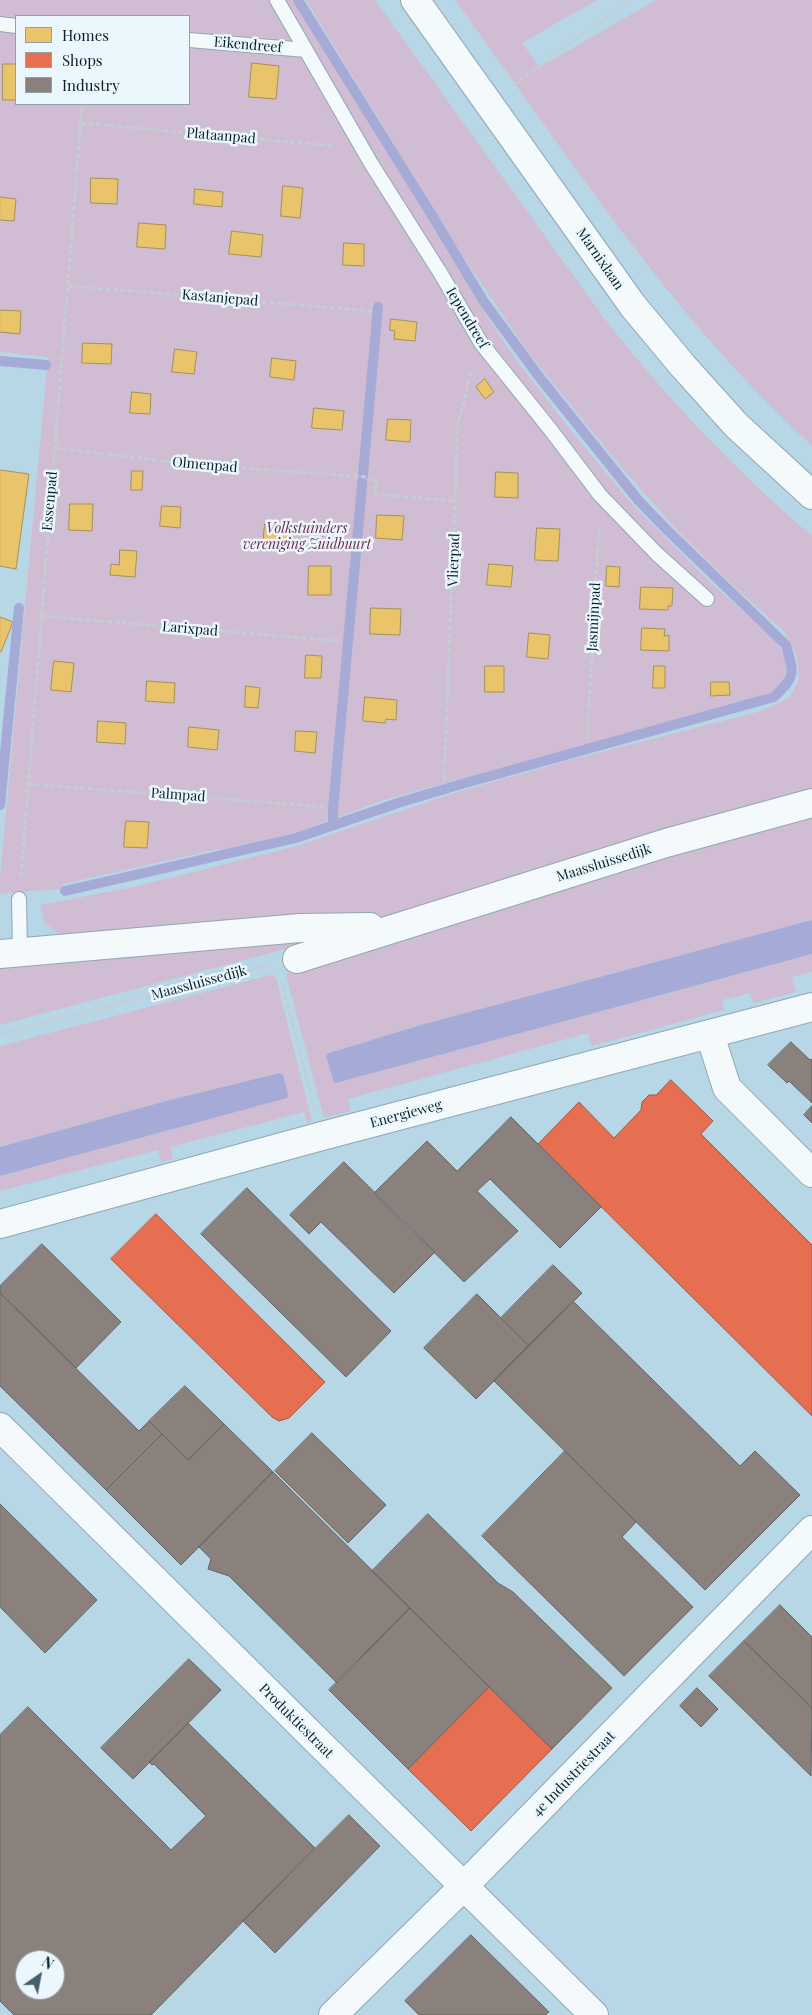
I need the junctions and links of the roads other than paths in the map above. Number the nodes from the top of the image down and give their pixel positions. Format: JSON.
{"nodes":[{"id":1,"x":277,"y":0,"type":"edge"},
{"id":2,"x":415,"y":0,"type":"edge"},
{"id":3,"x":0,"y":24,"type":"edge"},
{"id":4,"x":15,"y":26,"type":"edge"},
{"id":5,"x":190,"y":40,"type":"edge"},
{"id":6,"x":306,"y":50,"type":"junction"},
{"id":7,"x":812,"y":495,"type":"edge"},
{"id":8,"x":706,"y":599,"type":"dead end"},
{"id":9,"x":812,"y":803,"type":"edge"},
{"id":10,"x":19,"y":899,"type":"road end"},
{"id":11,"x":398,"y":927,"type":"junction"},
{"id":12,"x":10,"y":952,"type":"edge"},
{"id":13,"x":297,"y":959,"type":"road end"},
{"id":14,"x":812,"y":1008,"type":"edge"},
{"id":15,"x":710,"y":1035,"type":"junction"},
{"id":16,"x":812,"y":1173,"type":"edge"},
{"id":17,"x":0,"y":1224,"type":"edge"},
{"id":18,"x":0,"y":1427,"type":"edge"},
{"id":19,"x":812,"y":1530,"type":"edge"},
{"id":20,"x":463,"y":1887,"type":"junction"},
{"id":21,"x":333,"y":2015,"type":"edge"},
{"id":22,"x":594,"y":2015,"type":"edge"}],
"edges":[{"from":1,"to":6,"type":"lane","name":"Iependreef"},
{"from":2,"to":7,"type":"street","name":"Marnixlaan"},
{"from":3,"to":4,"type":"lane"},
{"from":5,"to":6,"type":"lane","name":"Eikendreef"},
{"from":6,"to":8,"type":"lane","name":"Iependreef"},
{"from":9,"to":11,"type":"street","name":"Maassluissedijk"},
{"from":10,"to":12,"type":"lane"},
{"from":11,"to":12,"type":"street","name":"Maassluissedijk"},
{"from":11,"to":13,"type":"street","name":"Maassluissedijk"},
{"from":14,"to":15,"type":"street","name":"Energieweg"},
{"from":15,"to":16,"type":"street"},
{"from":15,"to":17,"type":"street","name":"Energieweg"},
{"from":18,"to":20,"type":"street","name":"Produktiestraat"},
{"from":19,"to":20,"type":"street","name":"4e Industriestraat"},
{"from":20,"to":21,"type":"street","name":"4e Industriestraat"},
{"from":20,"to":22,"type":"street","name":"Produktiestraat"}]}
